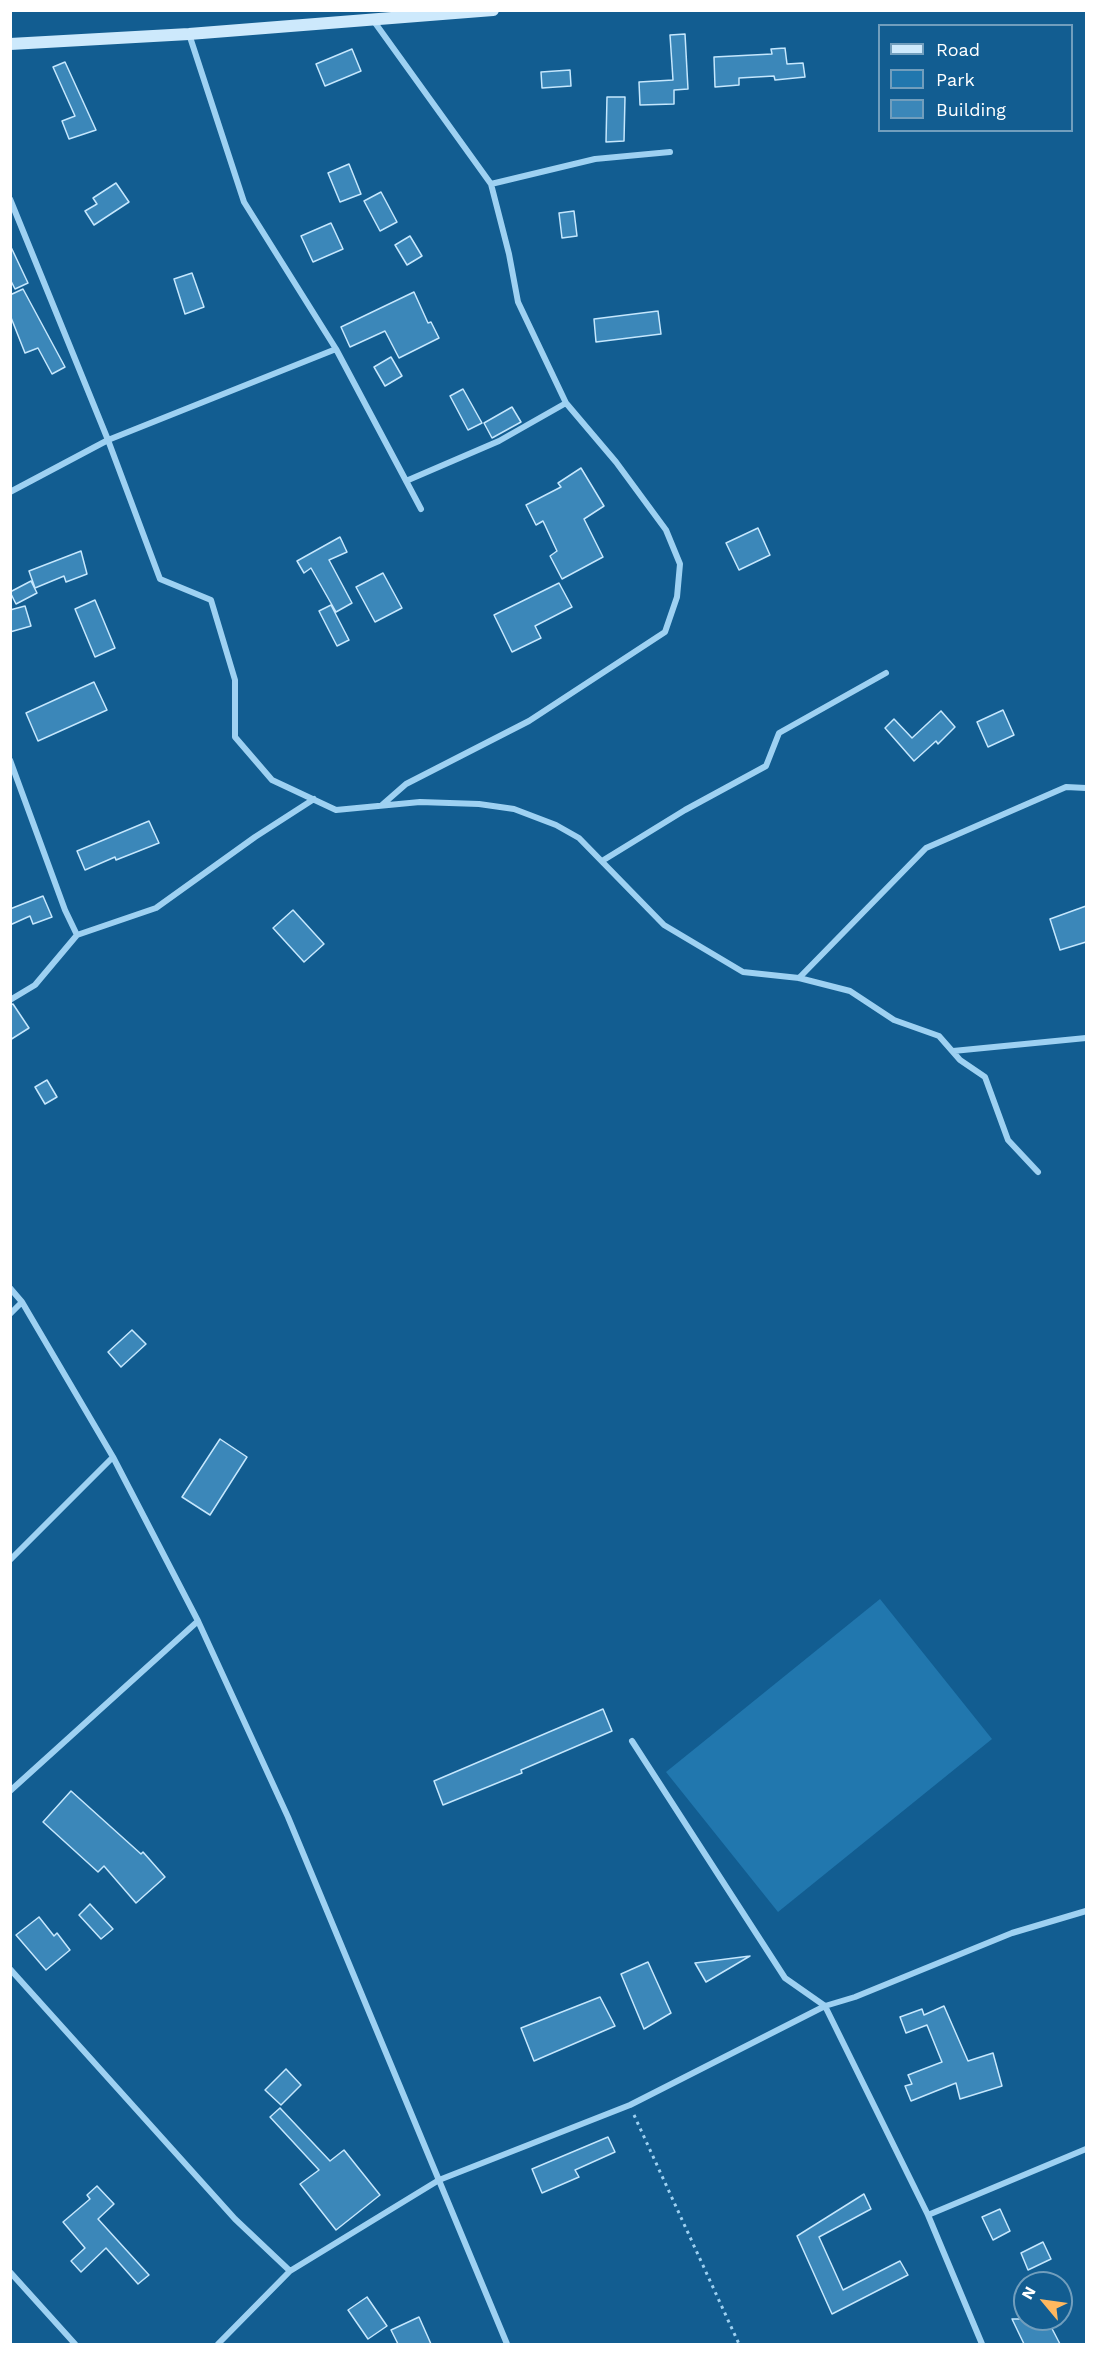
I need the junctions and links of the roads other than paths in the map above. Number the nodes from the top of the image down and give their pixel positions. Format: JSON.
{"nodes":[{"id":1,"x":493,"y":10,"type":"edge"},
{"id":2,"x":446,"y":12,"type":"edge"},
{"id":3,"x":372,"y":20,"type":"junction"},
{"id":4,"x":189,"y":34,"type":"junction"},
{"id":5,"x":10,"y":44,"type":"edge"},
{"id":6,"x":670,"y":152,"type":"dead end"},
{"id":7,"x":491,"y":184,"type":"junction"},
{"id":8,"x":10,"y":199,"type":"edge"},
{"id":9,"x":336,"y":349,"type":"junction"},
{"id":10,"x":566,"y":403,"type":"junction"},
{"id":11,"x":108,"y":440,"type":"junction"},
{"id":12,"x":406,"y":481,"type":"junction"},
{"id":13,"x":10,"y":492,"type":"edge"},
{"id":14,"x":421,"y":509,"type":"dead end"},
{"id":15,"x":886,"y":673,"type":"dead end"},
{"id":16,"x":10,"y":760,"type":"edge"},
{"id":17,"x":1086,"y":788,"type":"edge"},
{"id":18,"x":314,"y":799,"type":"junction"},
{"id":19,"x":381,"y":806,"type":"junction"},
{"id":20,"x":602,"y":861,"type":"junction"},
{"id":21,"x":77,"y":935,"type":"junction"},
{"id":22,"x":799,"y":978,"type":"junction"},
{"id":23,"x":10,"y":1000,"type":"edge"},
{"id":24,"x":1086,"y":1038,"type":"edge"},
{"id":25,"x":953,"y":1051,"type":"junction"},
{"id":26,"x":1038,"y":1172,"type":"dead end"},
{"id":27,"x":10,"y":1288,"type":"edge"},
{"id":28,"x":22,"y":1302,"type":"junction"},
{"id":29,"x":10,"y":1314,"type":"edge"},
{"id":30,"x":113,"y":1457,"type":"junction"},
{"id":31,"x":10,"y":1560,"type":"edge"},
{"id":32,"x":198,"y":1621,"type":"junction"},
{"id":33,"x":632,"y":1741,"type":"dead end"},
{"id":34,"x":10,"y":1791,"type":"edge"},
{"id":35,"x":1086,"y":1911,"type":"edge"},
{"id":36,"x":10,"y":1969,"type":"edge"},
{"id":37,"x":825,"y":2006,"type":"junction"},
{"id":38,"x":1086,"y":2149,"type":"edge"},
{"id":39,"x":439,"y":2180,"type":"junction"},
{"id":40,"x":927,"y":2215,"type":"junction"},
{"id":41,"x":290,"y":2271,"type":"junction"},
{"id":42,"x":10,"y":2272,"type":"edge"},
{"id":43,"x":75,"y":2344,"type":"edge"},
{"id":44,"x":218,"y":2344,"type":"edge"},
{"id":45,"x":507,"y":2344,"type":"edge"},
{"id":46,"x":982,"y":2344,"type":"edge"}],
"edges":[{"from":1,"to":2,"type":"street"},
{"from":2,"to":3,"type":"street"},
{"from":3,"to":4,"type":"street"},
{"from":3,"to":7,"type":"street"},
{"from":4,"to":5,"type":"street"},
{"from":4,"to":9,"type":"street"},
{"from":6,"to":7,"type":"street"},
{"from":7,"to":10,"type":"street"},
{"from":8,"to":11,"type":"street"},
{"from":9,"to":11,"type":"street"},
{"from":9,"to":12,"type":"street"},
{"from":10,"to":12,"type":"street"},
{"from":10,"to":19,"type":"street"},
{"from":11,"to":13,"type":"street"},
{"from":11,"to":18,"type":"street"},
{"from":12,"to":14,"type":"street"},
{"from":15,"to":20,"type":"street"},
{"from":16,"to":21,"type":"street"},
{"from":17,"to":22,"type":"street"},
{"from":18,"to":19,"type":"street"},
{"from":18,"to":21,"type":"street"},
{"from":19,"to":20,"type":"street"},
{"from":20,"to":22,"type":"street"},
{"from":21,"to":23,"type":"street"},
{"from":22,"to":25,"type":"street"},
{"from":24,"to":25,"type":"street"},
{"from":25,"to":26,"type":"street"},
{"from":27,"to":28,"type":"street"},
{"from":28,"to":29,"type":"street"},
{"from":28,"to":30,"type":"street"},
{"from":30,"to":31,"type":"street"},
{"from":30,"to":32,"type":"street"},
{"from":32,"to":34,"type":"street"},
{"from":32,"to":39,"type":"street"},
{"from":33,"to":37,"type":"street"},
{"from":35,"to":37,"type":"street"},
{"from":36,"to":41,"type":"street"},
{"from":37,"to":39,"type":"street"},
{"from":37,"to":40,"type":"street"},
{"from":38,"to":40,"type":"street"},
{"from":39,"to":41,"type":"street"},
{"from":39,"to":45,"type":"street"},
{"from":40,"to":46,"type":"street"},
{"from":41,"to":44,"type":"street"},
{"from":42,"to":43,"type":"street"}]}
